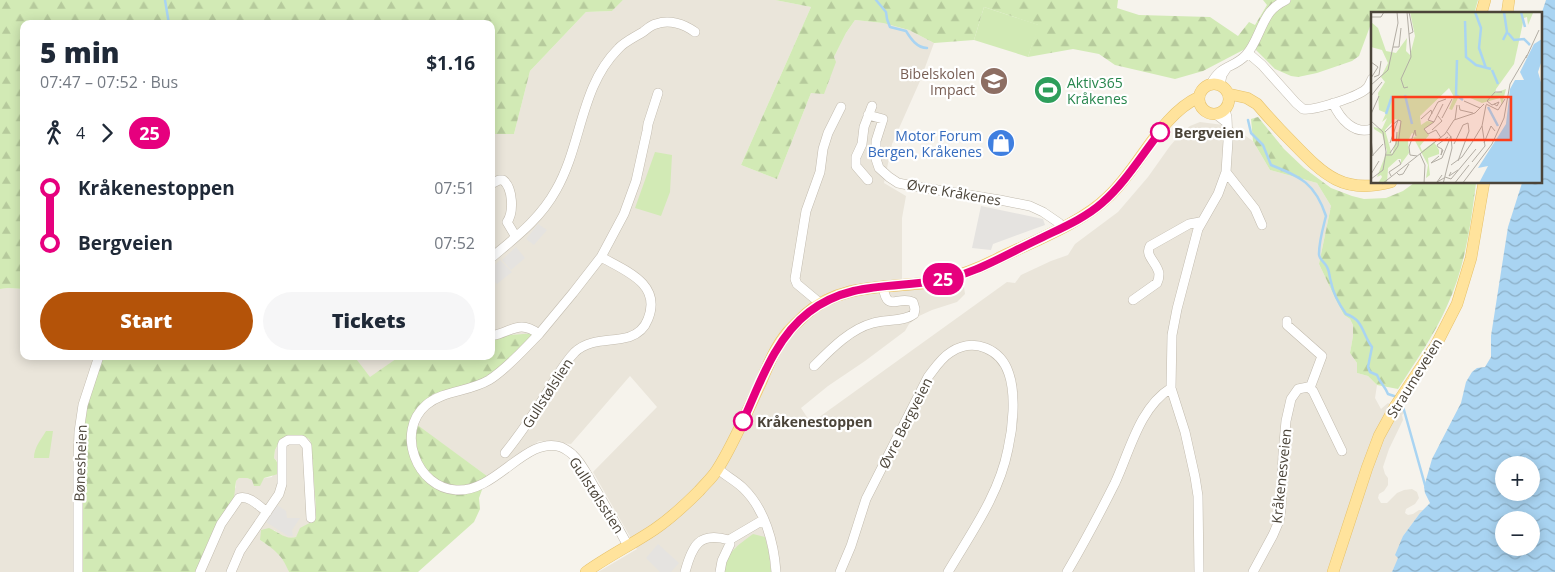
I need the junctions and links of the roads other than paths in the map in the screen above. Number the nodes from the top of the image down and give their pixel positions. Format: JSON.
{"nodes":[{"id":1,"x":1286,"y":0,"type":"edge"},
{"id":2,"x":695,"y":32,"type":"dead end"},
{"id":3,"x":1248,"y":52,"type":"junction"},
{"id":4,"x":1371,"y":81,"type":"edge"},
{"id":5,"x":1215,"y":84,"type":"junction"},
{"id":6,"x":658,"y":94,"type":"dead end"},
{"id":7,"x":1229,"y":94,"type":"junction"},
{"id":8,"x":1200,"y":103,"type":"junction"},
{"id":9,"x":1333,"y":103,"type":"junction"},
{"id":10,"x":872,"y":106,"type":"dead end"},
{"id":11,"x":841,"y":107,"type":"dead end"},
{"id":12,"x":1262,"y":112,"type":"junction"},
{"id":13,"x":1224,"y":113,"type":"junction"},
{"id":14,"x":868,"y":115,"type":"junction"},
{"id":15,"x":1371,"y":129,"type":"edge"},
{"id":16,"x":1226,"y":172,"type":"junction"},
{"id":17,"x":868,"y":180,"type":"dead end"},
{"id":18,"x":495,"y":182,"type":"edge"},
{"id":19,"x":1380,"y":184,"type":"edge"},
{"id":20,"x":1484,"y":184,"type":"edge"},
{"id":21,"x":1200,"y":222,"type":"junction"},
{"id":22,"x":1262,"y":225,"type":"dead end"},
{"id":23,"x":1062,"y":227,"type":"junction"},
{"id":24,"x":516,"y":237,"type":"junction"},
{"id":25,"x":495,"y":255,"type":"edge"},
{"id":26,"x":601,"y":257,"type":"junction"},
{"id":27,"x":883,"y":286,"type":"junction"},
{"id":28,"x":1133,"y":300,"type":"dead end"},
{"id":29,"x":821,"y":304,"type":"junction"},
{"id":30,"x":1286,"y":322,"type":"dead end"},
{"id":31,"x":539,"y":334,"type":"junction"},
{"id":32,"x":495,"y":335,"type":"edge"},
{"id":33,"x":98,"y":360,"type":"edge"},
{"id":34,"x":814,"y":366,"type":"dead end"},
{"id":35,"x":1171,"y":388,"type":"junction"},
{"id":36,"x":1310,"y":388,"type":"junction"},
{"id":37,"x":1342,"y":451,"type":"dead end"},
{"id":38,"x":505,"y":453,"type":"dead end"},
{"id":39,"x":718,"y":470,"type":"junction"},
{"id":40,"x":266,"y":512,"type":"junction"},
{"id":41,"x":311,"y":518,"type":"dead end"},
{"id":42,"x":763,"y":520,"type":"junction"},
{"id":43,"x":729,"y":540,"type":"junction"},
{"id":44,"x":628,"y":546,"type":"junction"},
{"id":45,"x":78,"y":572,"type":"edge"},
{"id":46,"x":200,"y":572,"type":"edge"},
{"id":47,"x":231,"y":572,"type":"edge"},
{"id":48,"x":586,"y":572,"type":"edge"},
{"id":49,"x":685,"y":572,"type":"edge"},
{"id":50,"x":720,"y":572,"type":"edge"},
{"id":51,"x":776,"y":572,"type":"edge"},
{"id":52,"x":840,"y":572,"type":"edge"},
{"id":53,"x":948,"y":572,"type":"edge"},
{"id":54,"x":1067,"y":572,"type":"edge"},
{"id":55,"x":1199,"y":572,"type":"edge"},
{"id":56,"x":1253,"y":572,"type":"edge"},
{"id":57,"x":1333,"y":572,"type":"edge"}],
"edges":[{"from":1,"to":3,"type":"street"},
{"from":2,"to":24,"type":"street"},
{"from":3,"to":5,"type":"street"},
{"from":3,"to":9,"type":"street"},
{"from":4,"to":9,"type":"street"},
{"from":5,"to":7,"type":"main road"},
{"from":5,"to":8,"type":"main road"},
{"from":6,"to":26,"type":"street"},
{"from":7,"to":12,"type":"main road"},
{"from":7,"to":13,"type":"main road"},
{"from":8,"to":13,"type":"main road"},
{"from":8,"to":23,"type":"main road"},
{"from":9,"to":15,"type":"street"},
{"from":10,"to":14,"type":"street"},
{"from":11,"to":29,"type":"street"},
{"from":12,"to":13,"type":"main road"},
{"from":12,"to":19,"type":"main road"},
{"from":13,"to":16,"type":"street"},
{"from":14,"to":17,"type":"street"},
{"from":14,"to":23,"type":"street","name":"Øvre Kråkenes"},
{"from":16,"to":21,"type":"street"},
{"from":16,"to":22,"type":"street"},
{"from":18,"to":24,"type":"street"},
{"from":20,"to":57,"type":"main road","name":"Straumeveien"},
{"from":21,"to":28,"type":"street"},
{"from":21,"to":35,"type":"street"},
{"from":23,"to":27,"type":"main road"},
{"from":24,"to":25,"type":"street"},
{"from":26,"to":31,"type":"street"},
{"from":26,"to":38,"type":"street","name":"Gullstølslien"},
{"from":27,"to":29,"type":"main road"},
{"from":27,"to":34,"type":"street"},
{"from":29,"to":39,"type":"main road"},
{"from":30,"to":36,"type":"street"},
{"from":31,"to":32,"type":"street"},
{"from":31,"to":44,"type":"street","name":"Gullstølsstien"},
{"from":33,"to":45,"type":"street","name":"Bønesheien"},
{"from":35,"to":54,"type":"street"},
{"from":35,"to":55,"type":"street"},
{"from":36,"to":37,"type":"street"},
{"from":36,"to":56,"type":"street","name":"Kråkenesveien"},
{"from":39,"to":42,"type":"street"},
{"from":39,"to":44,"type":"main road"},
{"from":40,"to":41,"type":"street"},
{"from":40,"to":46,"type":"street"},
{"from":40,"to":47,"type":"street"},
{"from":42,"to":43,"type":"street"},
{"from":42,"to":51,"type":"street"},
{"from":43,"to":49,"type":"street"},
{"from":43,"to":50,"type":"street"},
{"from":44,"to":48,"type":"main road"},
{"from":52,"to":53,"type":"street","name":"Øvre Bergveien"}]}
